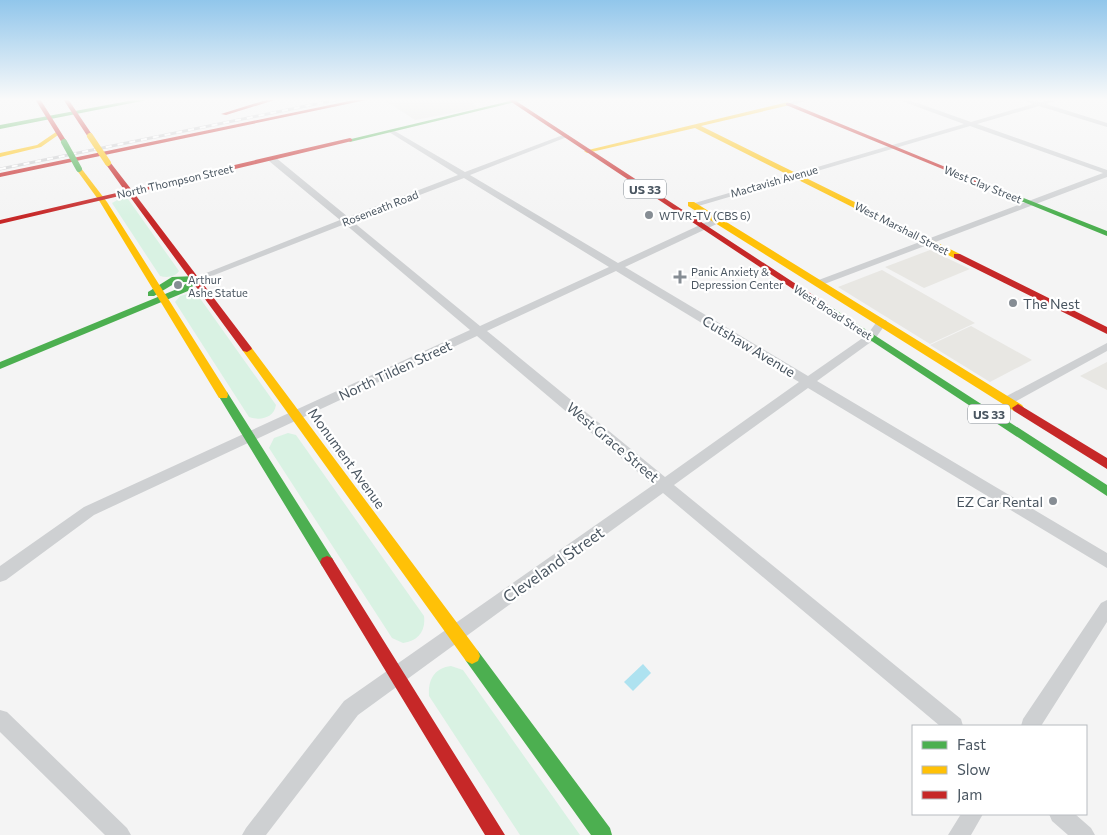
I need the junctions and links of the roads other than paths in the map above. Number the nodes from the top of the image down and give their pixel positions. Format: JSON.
{"nodes":[{"id":1,"x":61,"y":138,"type":"joint"},
{"id":2,"x":91,"y":138,"type":"edge"},
{"id":3,"x":180,"y":138,"type":"edge"},
{"id":4,"x":361,"y":138,"type":"edge"},
{"id":5,"x":402,"y":138,"type":"edge"},
{"id":6,"x":559,"y":138,"type":"edge"},
{"id":7,"x":567,"y":138,"type":"edge"},
{"id":8,"x":589,"y":138,"type":"edge"},
{"id":9,"x":643,"y":138,"type":"edge"},
{"id":10,"x":720,"y":138,"type":"edge"},
{"id":11,"x":871,"y":138,"type":"edge"},
{"id":12,"x":925,"y":138,"type":"edge"},
{"id":13,"x":1008,"y":138,"type":"edge"},
{"id":14,"x":108,"y":140,"type":"dead end"},
{"id":15,"x":603,"y":147,"type":"junction"},
{"id":16,"x":893,"y":147,"type":"junction"},
{"id":17,"x":587,"y":151,"type":"junction"},
{"id":18,"x":0,"y":155,"type":"edge"},
{"id":19,"x":272,"y":159,"type":"junction"},
{"id":20,"x":0,"y":162,"type":"edge"},
{"id":21,"x":1107,"y":173,"type":"edge"},
{"id":22,"x":0,"y":175,"type":"edge"},
{"id":23,"x":463,"y":175,"type":"junction"},
{"id":24,"x":796,"y":175,"type":"junction"},
{"id":25,"x":130,"y":192,"type":"junction"},
{"id":26,"x":100,"y":199,"type":"junction"},
{"id":27,"x":1031,"y":203,"type":"junction"},
{"id":28,"x":692,"y":205,"type":"junction"},
{"id":29,"x":718,"y":220,"type":"junction"},
{"id":30,"x":347,"y":221,"type":"junction"},
{"id":31,"x":0,"y":222,"type":"edge"},
{"id":32,"x":703,"y":227,"type":"junction"},
{"id":33,"x":1107,"y":234,"type":"edge"},
{"id":34,"x":928,"y":242,"type":"junction"},
{"id":35,"x":616,"y":267,"type":"junction"},
{"id":36,"x":196,"y":279,"type":"junction"},
{"id":37,"x":819,"y":283,"type":"junction"},
{"id":38,"x":159,"y":295,"type":"junction"},
{"id":39,"x":882,"y":322,"type":"junction"},
{"id":40,"x":480,"y":331,"type":"junction"},
{"id":41,"x":1107,"y":331,"type":"edge"},
{"id":42,"x":871,"y":337,"type":"junction"},
{"id":43,"x":1107,"y":346,"type":"edge"},
{"id":44,"x":0,"y":357,"type":"edge"},
{"id":45,"x":0,"y":366,"type":"edge"},
{"id":46,"x":808,"y":382,"type":"junction"},
{"id":47,"x":1007,"y":401,"type":"junction"},
{"id":48,"x":298,"y":416,"type":"junction"},
{"id":49,"x":248,"y":438,"type":"junction"},
{"id":50,"x":1107,"y":464,"type":"edge"},
{"id":51,"x":665,"y":485,"type":"junction"},
{"id":52,"x":1107,"y":491,"type":"edge"},
{"id":53,"x":1107,"y":561,"type":"edge"},
{"id":54,"x":0,"y":575,"type":"edge"},
{"id":55,"x":1107,"y":608,"type":"edge"},
{"id":56,"x":456,"y":634,"type":"junction"},
{"id":57,"x":396,"y":676,"type":"junction"},
{"id":58,"x":0,"y":719,"type":"edge"},
{"id":59,"x":953,"y":725,"type":"edge"},
{"id":60,"x":1031,"y":725,"type":"edge"},
{"id":61,"x":972,"y":815,"type":"edge"},
{"id":62,"x":1060,"y":815,"type":"edge"},
{"id":63,"x":120,"y":835,"type":"edge"},
{"id":64,"x":253,"y":835,"type":"edge"},
{"id":65,"x":496,"y":835,"type":"edge"},
{"id":66,"x":603,"y":835,"type":"edge"},
{"id":67,"x":959,"y":835,"type":"edge"},
{"id":68,"x":1084,"y":835,"type":"edge"}],
"edges":[{"from":1,"to":18,"type":"main road"},
{"from":1,"to":26,"type":"main road","bridge":true},
{"from":2,"to":25,"type":"main road","name":"Monument Avenue","bridge":true},
{"from":3,"to":22,"type":"main road"},
{"from":4,"to":19,"type":"main road","name":"North Thompson Street"},
{"from":5,"to":23,"type":"street","name":"Cutshaw Avenue"},
{"from":6,"to":23,"type":"street","name":"Roseneath Road"},
{"from":7,"to":17,"type":"main road","name":"West Broad Street","number":"US 33"},
{"from":8,"to":15,"type":"main road","name":"West Broad Street","number":"US 33"},
{"from":9,"to":15,"type":"main road"},
{"from":10,"to":24,"type":"main road","name":"West Marshall Street"},
{"from":11,"to":16,"type":"main road","name":"West Clay Street"},
{"from":12,"to":16,"type":"street","name":"Mactavish Avenue"},
{"from":13,"to":21,"type":"street"},
{"from":14,"to":20,"type":"main road"},
{"from":15,"to":17,"type":"main road"},
{"from":15,"to":28,"type":"main road","name":"West Broad Street","number":"US 33"},
{"from":16,"to":24,"type":"street","name":"Mactavish Avenue"},
{"from":16,"to":27,"type":"main road","name":"West Clay Street"},
{"from":17,"to":32,"type":"main road","name":"West Broad Street","number":"US 33"},
{"from":19,"to":25,"type":"main road","name":"North Thompson Street"},
{"from":19,"to":30,"type":"street","name":"West Grace Street"},
{"from":21,"to":27,"type":"street"},
{"from":23,"to":30,"type":"street","name":"Roseneath Road"},
{"from":23,"to":35,"type":"street","name":"Cutshaw Avenue"},
{"from":24,"to":28,"type":"street","name":"Mactavish Avenue"},
{"from":24,"to":34,"type":"main road","name":"West Marshall Street"},
{"from":25,"to":26,"type":"main road","name":"North Thompson Street"},
{"from":25,"to":36,"type":"main road","name":"Monument Avenue"},
{"from":26,"to":31,"type":"main road","name":"North Thompson Street"},
{"from":26,"to":38,"type":"main road"},
{"from":27,"to":33,"type":"main road","name":"West Clay Street"},
{"from":27,"to":34,"type":"street"},
{"from":28,"to":29,"type":"main road","name":"West Broad Street","number":"US 33"},
{"from":29,"to":32,"type":"street","name":"North Tilden Street"},
{"from":29,"to":37,"type":"main road","name":"West Broad Street","number":"US 33"},
{"from":30,"to":36,"type":"street","name":"Roseneath Road"},
{"from":30,"to":40,"type":"street","name":"West Grace Street"},
{"from":32,"to":35,"type":"street","name":"North Tilden Street"},
{"from":32,"to":42,"type":"main road","name":"West Broad Street","number":"US 33"},
{"from":34,"to":37,"type":"street"},
{"from":34,"to":41,"type":"main road","name":"West Marshall Street"},
{"from":35,"to":40,"type":"street","name":"North Tilden Street"},
{"from":35,"to":46,"type":"street","name":"Cutshaw Avenue"},
{"from":36,"to":38,"type":"main road","name":"Roseneath Road"},
{"from":36,"to":48,"type":"main road","name":"Monument Avenue"},
{"from":37,"to":39,"type":"main road","name":"West Broad Street","number":"US 33"},
{"from":38,"to":44,"type":"main road","name":"Roseneath Road"},
{"from":38,"to":45,"type":"main road","name":"Roseneath Road"},
{"from":38,"to":49,"type":"main road"},
{"from":39,"to":42,"type":"street","name":"Cleveland Street"},
{"from":39,"to":47,"type":"main road","name":"West Broad Street","number":"US 33"},
{"from":40,"to":48,"type":"street","name":"North Tilden Street"},
{"from":40,"to":51,"type":"street","name":"West Grace Street"},
{"from":42,"to":46,"type":"street","name":"Cleveland Street"},
{"from":42,"to":52,"type":"main road","name":"West Broad Street","number":"US 33"},
{"from":43,"to":47,"type":"street"},
{"from":46,"to":51,"type":"street","name":"Cleveland Street"},
{"from":46,"to":53,"type":"street","name":"Cutshaw Avenue"},
{"from":47,"to":50,"type":"main road","name":"West Broad Street","number":"US 33"},
{"from":48,"to":49,"type":"street","name":"North Tilden Street"},
{"from":48,"to":56,"type":"main road","name":"Monument Avenue"},
{"from":49,"to":54,"type":"street","name":"North Tilden Street"},
{"from":49,"to":57,"type":"main road"},
{"from":51,"to":56,"type":"street","name":"Cleveland Street"},
{"from":51,"to":59,"type":"street","name":"West Grace Street"},
{"from":55,"to":60,"type":"street"},
{"from":56,"to":57,"type":"street","name":"Cleveland Street"},
{"from":56,"to":66,"type":"main road","name":"Monument Avenue"},
{"from":57,"to":64,"type":"street","name":"Cleveland Street"},
{"from":57,"to":65,"type":"main road"},
{"from":58,"to":63,"type":"street"},
{"from":61,"to":67,"type":"street"},
{"from":62,"to":68,"type":"street"}]}
